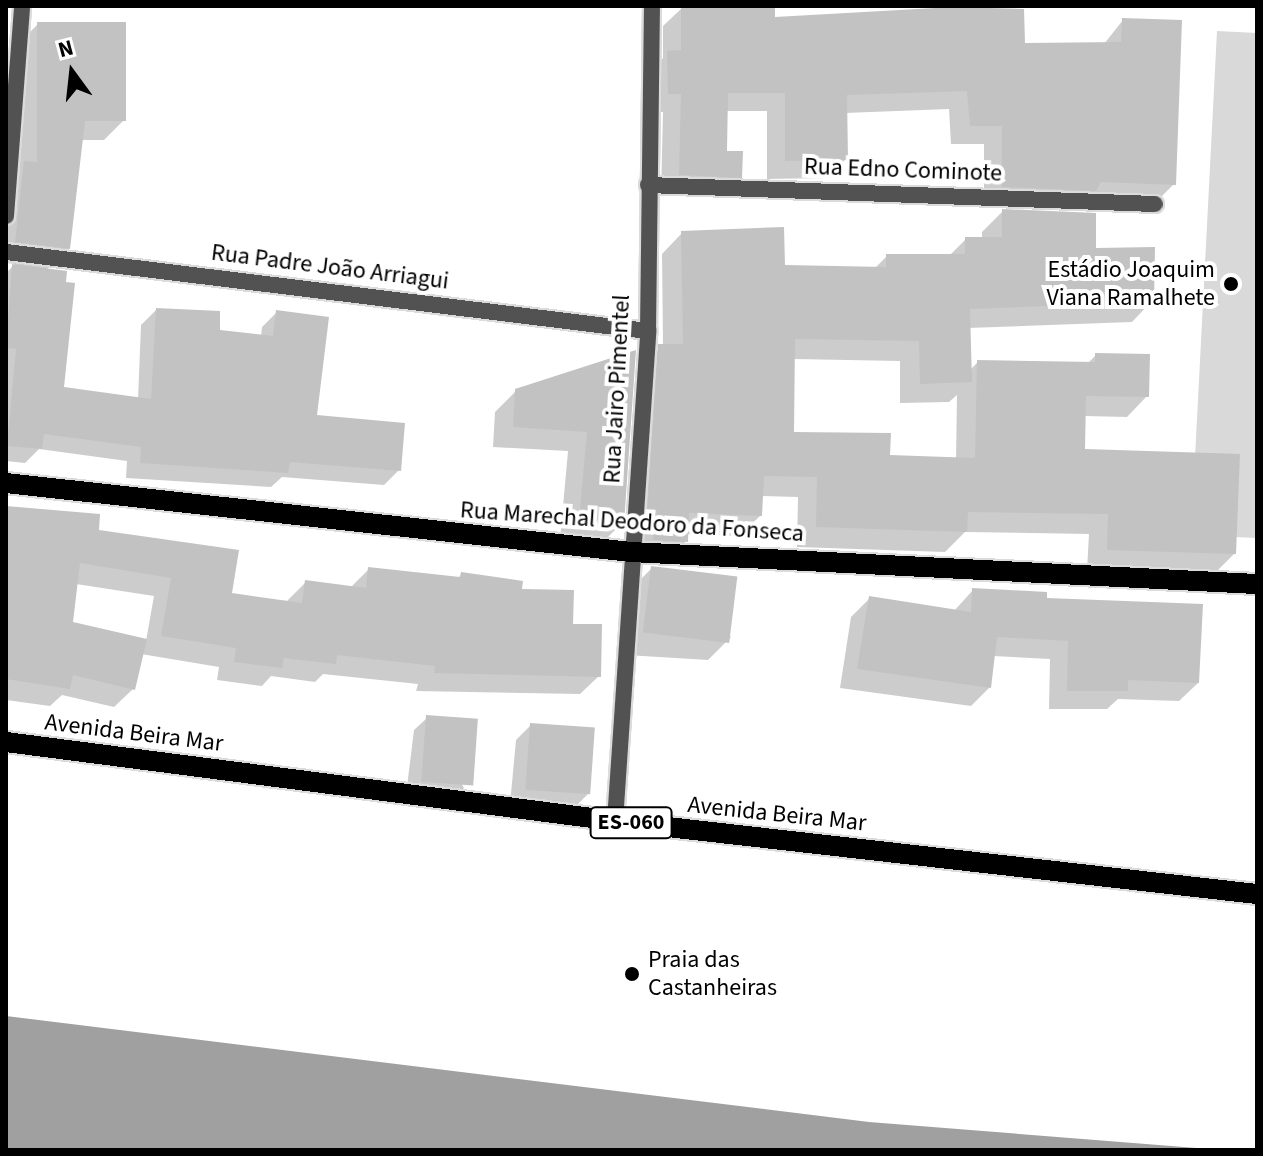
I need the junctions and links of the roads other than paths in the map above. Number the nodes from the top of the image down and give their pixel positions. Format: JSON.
{"nodes":[{"id":1,"x":22,"y":6,"type":"edge"},
{"id":2,"x":652,"y":6,"type":"edge"},
{"id":3,"x":648,"y":185,"type":"junction"},
{"id":4,"x":1155,"y":204,"type":"dead end"},
{"id":5,"x":6,"y":216,"type":"edge"},
{"id":6,"x":6,"y":252,"type":"edge"},
{"id":7,"x":648,"y":331,"type":"junction"},
{"id":8,"x":6,"y":483,"type":"edge"},
{"id":9,"x":631,"y":552,"type":"junction"},
{"id":10,"x":1257,"y":584,"type":"edge"},
{"id":11,"x":6,"y":742,"type":"edge"},
{"id":12,"x":615,"y":821,"type":"junction"},
{"id":13,"x":1257,"y":894,"type":"edge"}],
"edges":[{"from":1,"to":5,"type":"street"},
{"from":2,"to":3,"type":"street","name":"Rua Jairo Pimentel"},
{"from":3,"to":4,"type":"street","name":"Rua Edno Cominote"},
{"from":3,"to":7,"type":"street","name":"Rua Jairo Pimentel"},
{"from":6,"to":7,"type":"street","name":"Rua Padre João Arriagui"},
{"from":7,"to":9,"type":"street","name":"Rua Jairo Pimentel"},
{"from":8,"to":9,"type":"main road","name":"Rua Marechal Deodoro da Fonseca"},
{"from":9,"to":10,"type":"main road","name":"Rua Marechal Deodoro da Fonseca"},
{"from":9,"to":12,"type":"street","name":"Rua Jairo Pimentel"},
{"from":11,"to":12,"type":"main road","name":"Avenida Beira Mar","number":"ES-060"},
{"from":12,"to":13,"type":"main road","name":"Avenida Beira Mar","number":"ES-060"}]}
